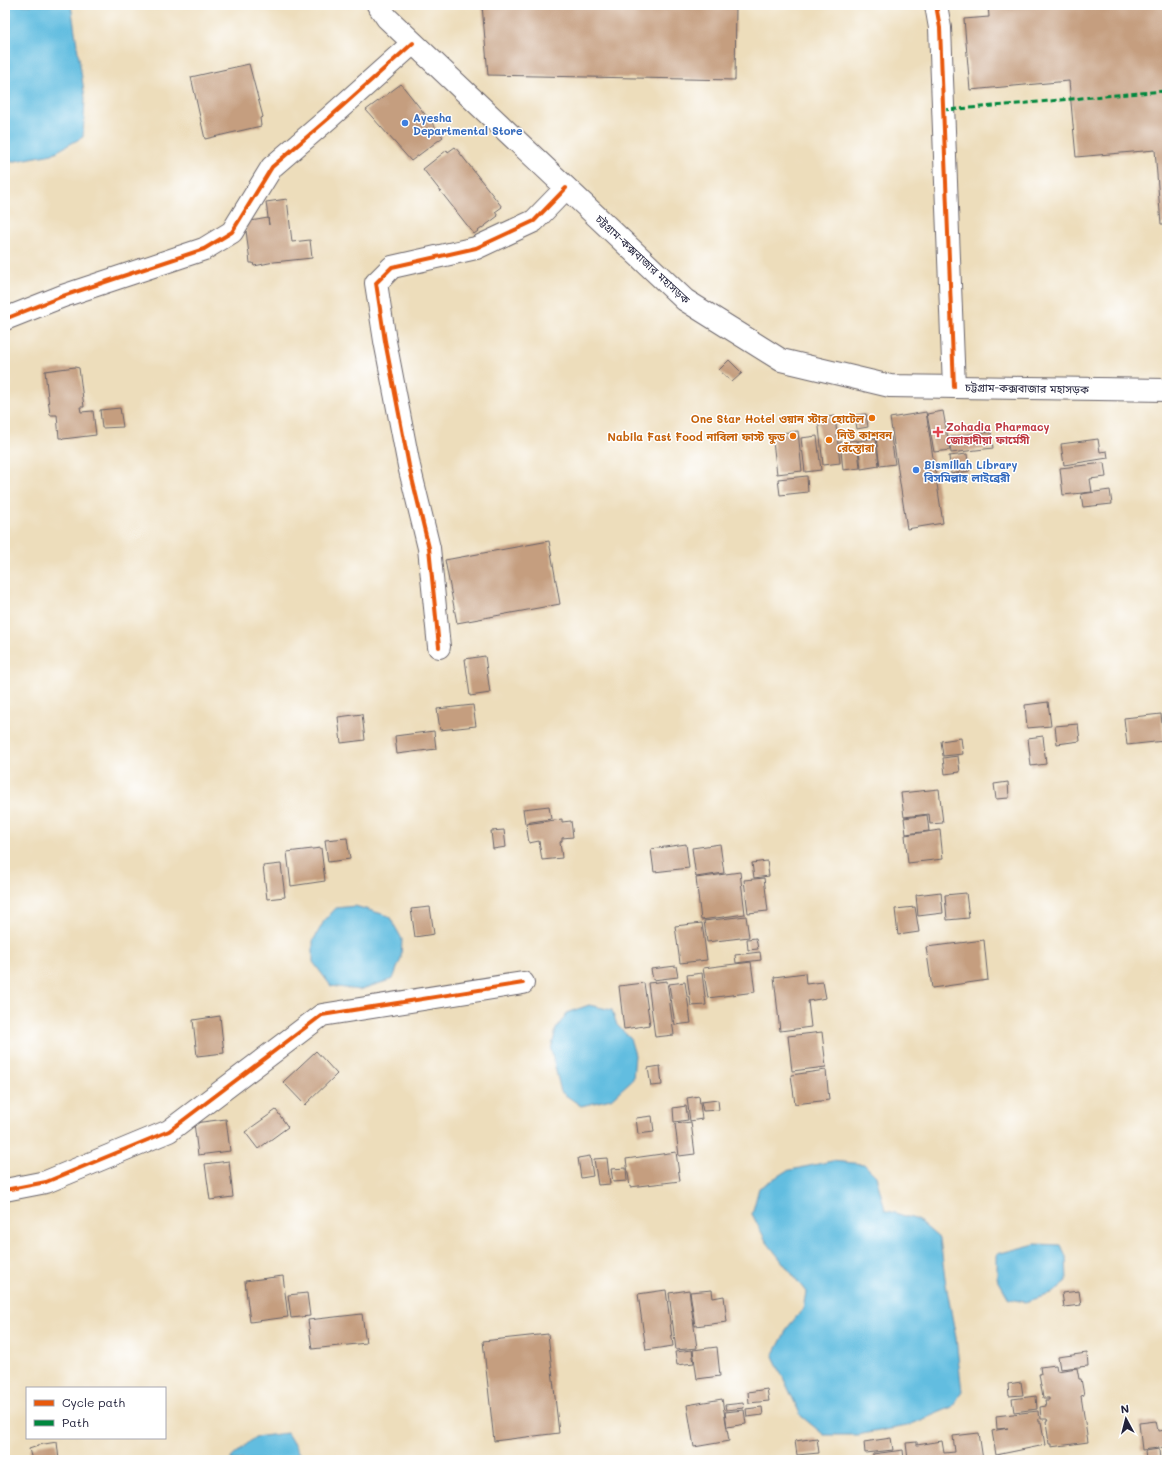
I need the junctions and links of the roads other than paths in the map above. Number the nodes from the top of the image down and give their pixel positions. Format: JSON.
{"nodes":[{"id":1,"x":378,"y":5,"type":"edge"},
{"id":2,"x":936,"y":5,"type":"edge"},
{"id":3,"x":412,"y":42,"type":"junction"},
{"id":4,"x":566,"y":188,"type":"junction"},
{"id":5,"x":5,"y":319,"type":"edge"},
{"id":6,"x":954,"y":387,"type":"junction"},
{"id":7,"x":1167,"y":390,"type":"edge"},
{"id":8,"x":439,"y":646,"type":"dead end"},
{"id":9,"x":523,"y":983,"type":"dead end"},
{"id":10,"x":5,"y":1190,"type":"edge"}],
"edges":[{"from":1,"to":3,"type":"main road","name":"চট্টগ্রাম-কক্সবাজার মহাসড়ক"},
{"from":2,"to":6,"type":"main road"},
{"from":3,"to":4,"type":"main road","name":"চট্টগ্রাম-কক্সবাজার মহাসড়ক"},
{"from":3,"to":5,"type":"main road"},
{"from":4,"to":6,"type":"main road","name":"চট্টগ্রাম-কক্সবাজার মহাসড়ক"},
{"from":4,"to":8,"type":"main road"},
{"from":6,"to":7,"type":"main road","name":"চট্টগ্রাম-কক্সবাজার মহাসড়ক"},
{"from":9,"to":10,"type":"main road"}]}
